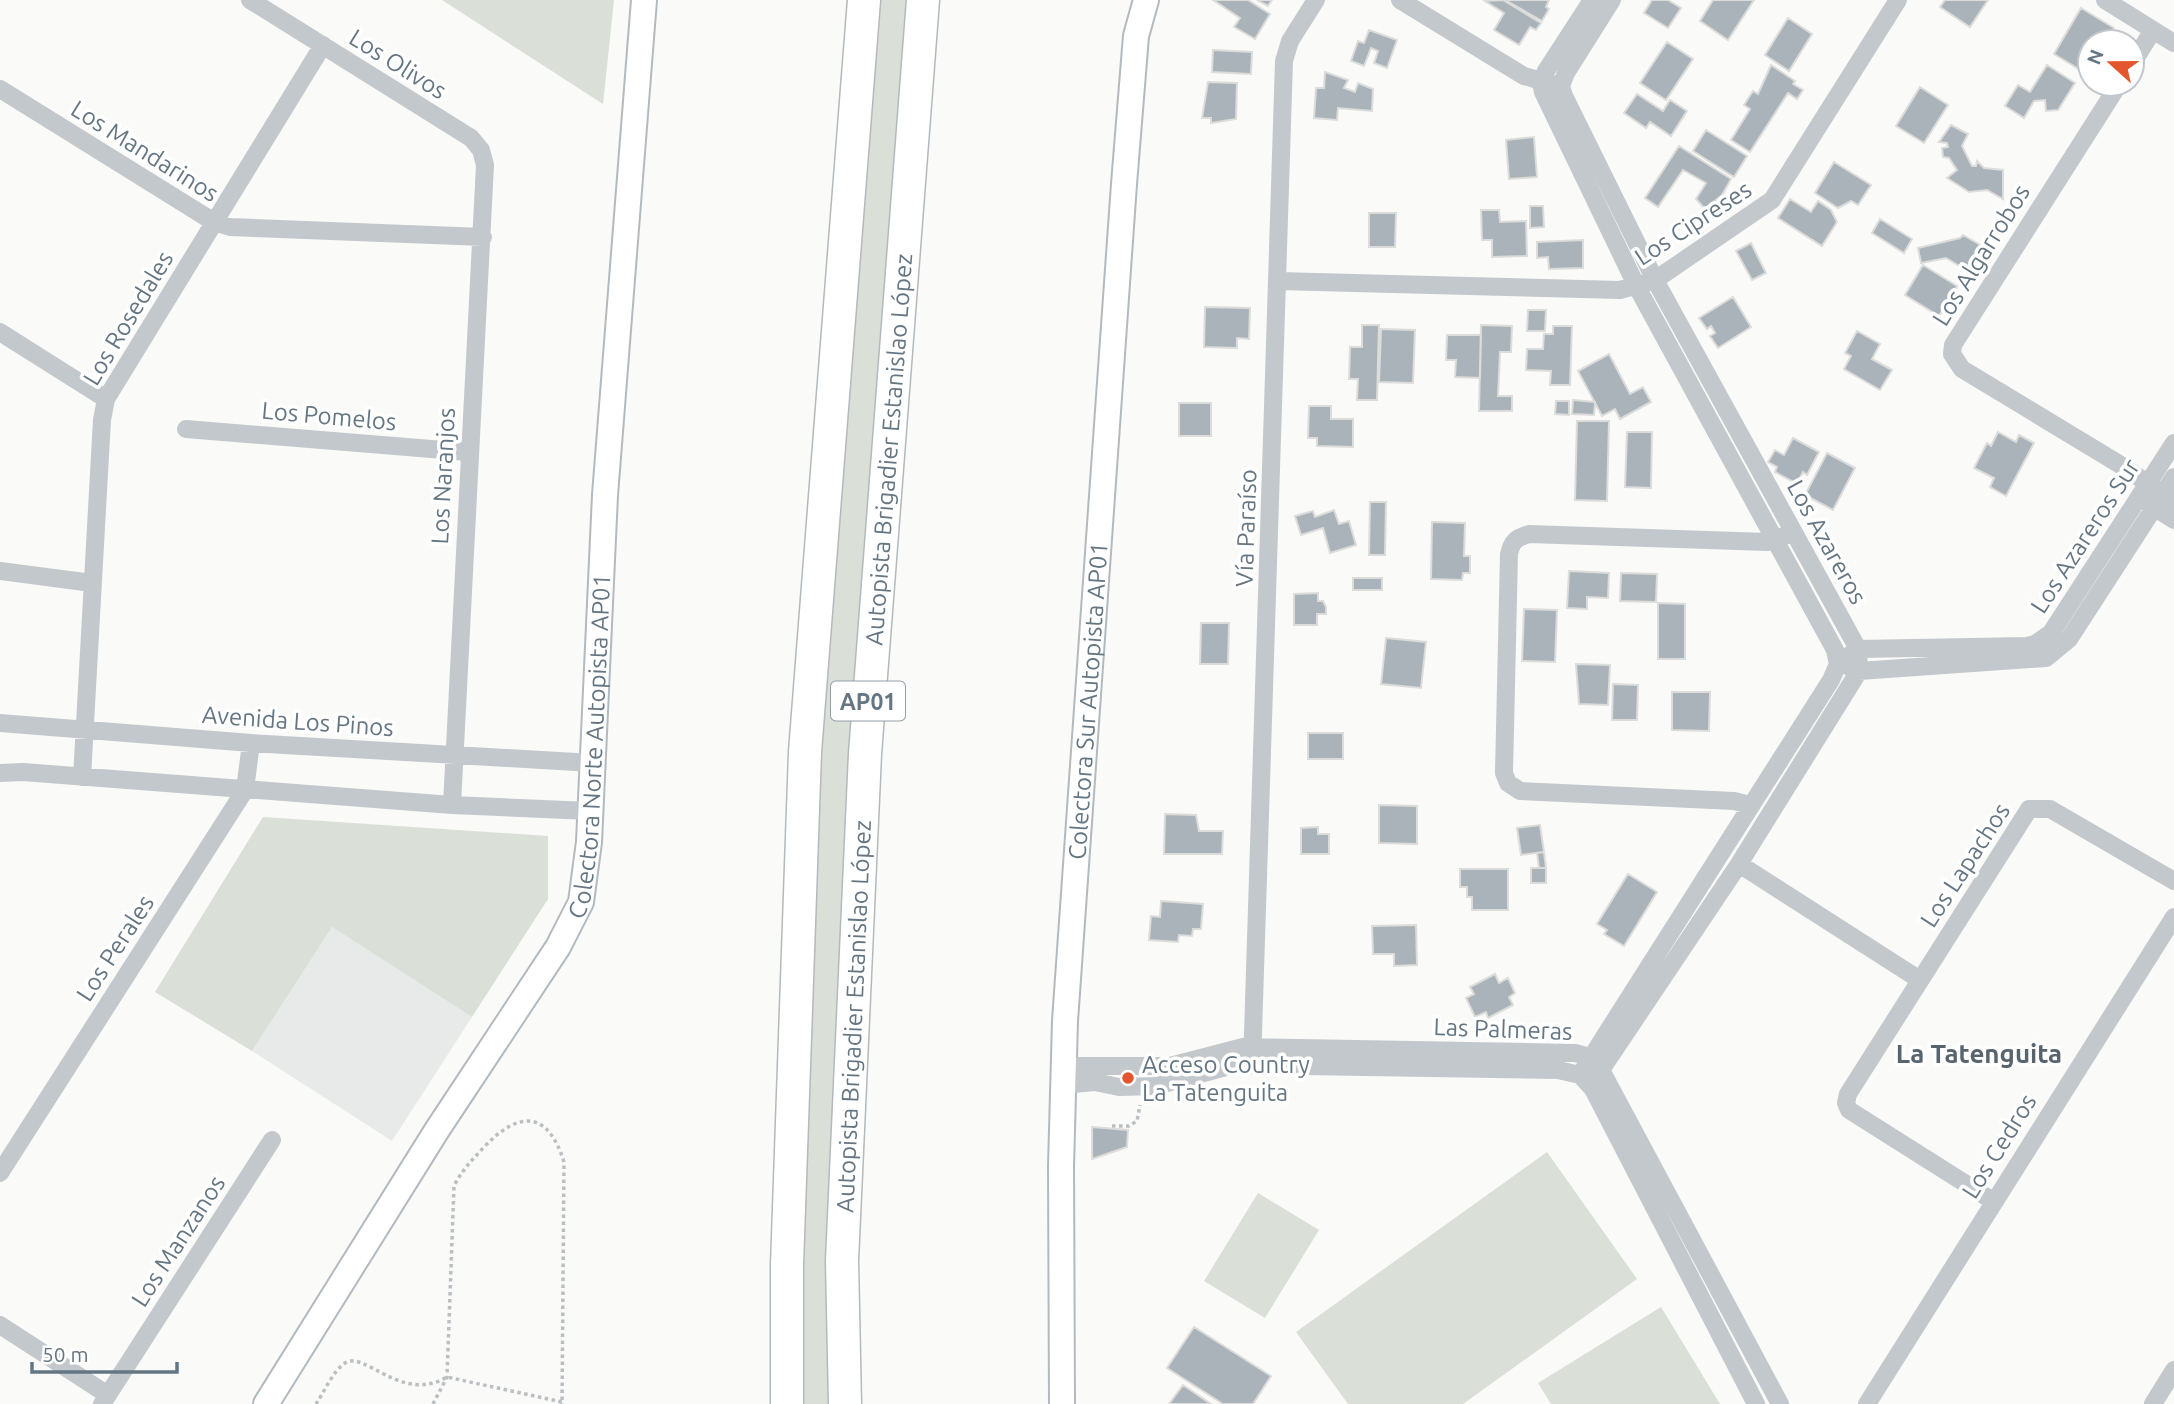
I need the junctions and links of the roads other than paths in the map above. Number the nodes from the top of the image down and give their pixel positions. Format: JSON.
{"nodes":[{"id":1,"x":250,"y":0,"type":"edge"},
{"id":2,"x":645,"y":0,"type":"edge"},
{"id":3,"x":864,"y":0,"type":"edge"},
{"id":4,"x":923,"y":0,"type":"edge"},
{"id":5,"x":1146,"y":0,"type":"edge"},
{"id":6,"x":1316,"y":0,"type":"edge"},
{"id":7,"x":1400,"y":0,"type":"edge"},
{"id":8,"x":1592,"y":0,"type":"edge"},
{"id":9,"x":1612,"y":0,"type":"edge"},
{"id":10,"x":1898,"y":0,"type":"edge"},
{"id":11,"x":2105,"y":0,"type":"edge"},
{"id":12,"x":2153,"y":30,"type":"junction"},
{"id":13,"x":2146,"y":41,"type":"edge"},
{"id":14,"x":2174,"y":43,"type":"edge"},
{"id":15,"x":323,"y":46,"type":"junction"},
{"id":16,"x":1541,"y":82,"type":"junction"},
{"id":17,"x":1561,"y":86,"type":"junction"},
{"id":18,"x":0,"y":89,"type":"edge"},
{"id":19,"x":2110,"y":98,"type":"edge"},
{"id":20,"x":481,"y":150,"type":"joint"},
{"id":21,"x":214,"y":222,"type":"junction"},
{"id":22,"x":483,"y":237,"type":"junction"},
{"id":23,"x":1656,"y":280,"type":"junction"},
{"id":24,"x":1278,"y":281,"type":"junction"},
{"id":25,"x":1637,"y":288,"type":"junction"},
{"id":26,"x":0,"y":332,"type":"edge"},
{"id":27,"x":106,"y":399,"type":"junction"},
{"id":28,"x":186,"y":429,"type":"dead end"},
{"id":29,"x":2174,"y":443,"type":"edge"},
{"id":30,"x":468,"y":452,"type":"junction"},
{"id":31,"x":2174,"y":477,"type":"edge"},
{"id":32,"x":2143,"y":490,"type":"junction"},
{"id":33,"x":2163,"y":501,"type":"edge"},
{"id":34,"x":2174,"y":520,"type":"edge"},
{"id":35,"x":1784,"y":536,"type":"junction"},
{"id":36,"x":0,"y":571,"type":"edge"},
{"id":37,"x":92,"y":583,"type":"junction"},
{"id":38,"x":1858,"y":649,"type":"junction"},
{"id":39,"x":1838,"y":664,"type":"junction"},
{"id":40,"x":1860,"y":671,"type":"junction"},
{"id":41,"x":0,"y":723,"type":"edge"},
{"id":42,"x":84,"y":729,"type":"junction"},
{"id":43,"x":251,"y":743,"type":"junction"},
{"id":44,"x":453,"y":756,"type":"junction"},
{"id":45,"x":593,"y":763,"type":"junction"},
{"id":46,"x":0,"y":773,"type":"edge"},
{"id":47,"x":82,"y":777,"type":"junction"},
{"id":48,"x":246,"y":790,"type":"junction"},
{"id":49,"x":452,"y":804,"type":"junction"},
{"id":50,"x":1750,"y":804,"type":"junction"},
{"id":51,"x":590,"y":811,"type":"junction"},
{"id":52,"x":1739,"y":864,"type":"junction"},
{"id":53,"x":1709,"y":869,"type":"junction"},
{"id":54,"x":2174,"y":881,"type":"edge"},
{"id":55,"x":1727,"y":882,"type":"junction"},
{"id":56,"x":2174,"y":917,"type":"edge"},
{"id":57,"x":1920,"y":979,"type":"junction"},
{"id":58,"x":1253,"y":1057,"type":"junction"},
{"id":59,"x":1595,"y":1064,"type":"junction"},
{"id":60,"x":1063,"y":1075,"type":"junction"},
{"id":61,"x":1580,"y":1075,"type":"junction"},
{"id":62,"x":272,"y":1140,"type":"dead end"},
{"id":63,"x":0,"y":1173,"type":"edge"},
{"id":64,"x":1993,"y":1201,"type":"junction"},
{"id":65,"x":0,"y":1325,"type":"edge"},
{"id":66,"x":2174,"y":1370,"type":"edge"},
{"id":67,"x":105,"y":1400,"type":"edge"},
{"id":68,"x":266,"y":1404,"type":"edge"},
{"id":69,"x":787,"y":1404,"type":"edge"},
{"id":70,"x":845,"y":1404,"type":"edge"},
{"id":71,"x":1062,"y":1404,"type":"edge"},
{"id":72,"x":1756,"y":1404,"type":"edge"},
{"id":73,"x":1780,"y":1404,"type":"edge"},
{"id":74,"x":1867,"y":1404,"type":"edge"},
{"id":75,"x":2153,"y":1404,"type":"edge"}],
"edges":[{"from":1,"to":15,"type":"street","name":"Los Olivos"},
{"from":2,"to":45,"type":"main road","name":"Colectora Norte Autopista AP01"},
{"from":3,"to":69,"type":"highway","number":"AP01"},
{"from":4,"to":70,"type":"highway","name":"Autopista Brigadier Estanislao López","number":"AP01"},
{"from":5,"to":60,"type":"main road","name":"Colectora Sur Autopista AP01"},
{"from":6,"to":24,"type":"street","name":"Vía Paraíso"},
{"from":7,"to":16,"type":"street"},
{"from":8,"to":16,"type":"street"},
{"from":9,"to":17,"type":"street"},
{"from":10,"to":23,"type":"street","name":"Los Cipreses"},
{"from":11,"to":12,"type":"street"},
{"from":12,"to":13,"type":"street"},
{"from":12,"to":14,"type":"street"},
{"from":15,"to":20,"type":"street","name":"Los Olivos"},
{"from":15,"to":21,"type":"street","name":"Los Rosedales"},
{"from":16,"to":17,"type":"street"},
{"from":16,"to":25,"type":"street","name":"Los Azareros"},
{"from":17,"to":23,"type":"street","name":"Los Azareros"},
{"from":18,"to":21,"type":"street","name":"Los Mandarinos"},
{"from":19,"to":32,"type":"street","name":"Los Algarrobos"},
{"from":20,"to":22,"type":"street","name":"Los Naranjos"},
{"from":21,"to":22,"type":"street","name":"Los Mandarinos"},
{"from":21,"to":27,"type":"street","name":"Los Rosedales"},
{"from":22,"to":30,"type":"street","name":"Los Naranjos"},
{"from":23,"to":25,"type":"street","name":"Los Cipreses"},
{"from":23,"to":35,"type":"street","name":"Los Azareros"},
{"from":24,"to":25,"type":"street","name":"Los Cipreses"},
{"from":24,"to":58,"type":"street","name":"Vía Paraíso"},
{"from":25,"to":35,"type":"street","name":"Los Azareros"},
{"from":26,"to":27,"type":"street"},
{"from":27,"to":37,"type":"street","name":"Los Rosedales"},
{"from":28,"to":30,"type":"street","name":"Los Pomelos"},
{"from":29,"to":32,"type":"street","name":"Los Azareros Sur"},
{"from":30,"to":44,"type":"street","name":"Los Naranjos"},
{"from":31,"to":33,"type":"street","name":"Los Azareros Sur"},
{"from":32,"to":33,"type":"street"},
{"from":32,"to":38,"type":"street","name":"Los Azareros Sur"},
{"from":33,"to":34,"type":"street"},
{"from":33,"to":40,"type":"street","name":"Los Azareros Sur"},
{"from":35,"to":38,"type":"street","name":"Los Azareros"},
{"from":35,"to":39,"type":"street","name":"Los Azareros"},
{"from":35,"to":50,"type":"street"},
{"from":36,"to":37,"type":"street"},
{"from":37,"to":42,"type":"street","name":"Los Rosedales"},
{"from":38,"to":39,"type":"street"},
{"from":38,"to":40,"type":"street","name":"Los Azareros"},
{"from":39,"to":40,"type":"street","name":"Los Azareros Sur"},
{"from":39,"to":50,"type":"street"},
{"from":40,"to":52,"type":"street"},
{"from":41,"to":42,"type":"street","name":"Avenida Los Pinos"},
{"from":42,"to":43,"type":"street","name":"Avenida Los Pinos"},
{"from":42,"to":47,"type":"street","name":"Los Rosedales"},
{"from":43,"to":44,"type":"street","name":"Avenida Los Pinos"},
{"from":43,"to":48,"type":"street","name":"Los Perales"},
{"from":44,"to":45,"type":"street","name":"Avenida Los Pinos"},
{"from":44,"to":49,"type":"street","name":"Los Naranjos"},
{"from":45,"to":51,"type":"main road","name":"Colectora Norte Autopista AP01"},
{"from":46,"to":47,"type":"street"},
{"from":47,"to":48,"type":"street"},
{"from":48,"to":49,"type":"street"},
{"from":48,"to":63,"type":"street","name":"Los Perales"},
{"from":49,"to":51,"type":"street"},
{"from":50,"to":53,"type":"street"},
{"from":51,"to":68,"type":"main road","name":"Colectora Norte Autopista AP01"},
{"from":52,"to":55,"type":"street"},
{"from":52,"to":57,"type":"street"},
{"from":53,"to":55,"type":"street"},
{"from":53,"to":59,"type":"street"},
{"from":54,"to":57,"type":"street","name":"Los Lapachos"},
{"from":55,"to":59,"type":"street"},
{"from":56,"to":64,"type":"street","name":"Los Cedros"},
{"from":57,"to":64,"type":"street","name":"Los Lapachos"},
{"from":58,"to":59,"type":"street","name":"Las Palmeras"},
{"from":58,"to":60,"type":"street","name":"Las Palmeras"},
{"from":58,"to":60,"type":"street","name":"Las Palmeras"},
{"from":58,"to":61,"type":"street","name":"Las Palmeras"},
{"from":59,"to":61,"type":"street"},
{"from":59,"to":73,"type":"street"},
{"from":60,"to":71,"type":"main road","name":"Colectora Sur Autopista AP01"},
{"from":61,"to":72,"type":"street","name":"Las Palmeras"},
{"from":62,"to":67,"type":"street","name":"Los Manzanos"},
{"from":64,"to":74,"type":"street","name":"Los Cedros"},
{"from":65,"to":67,"type":"street"},
{"from":66,"to":75,"type":"street"}]}
